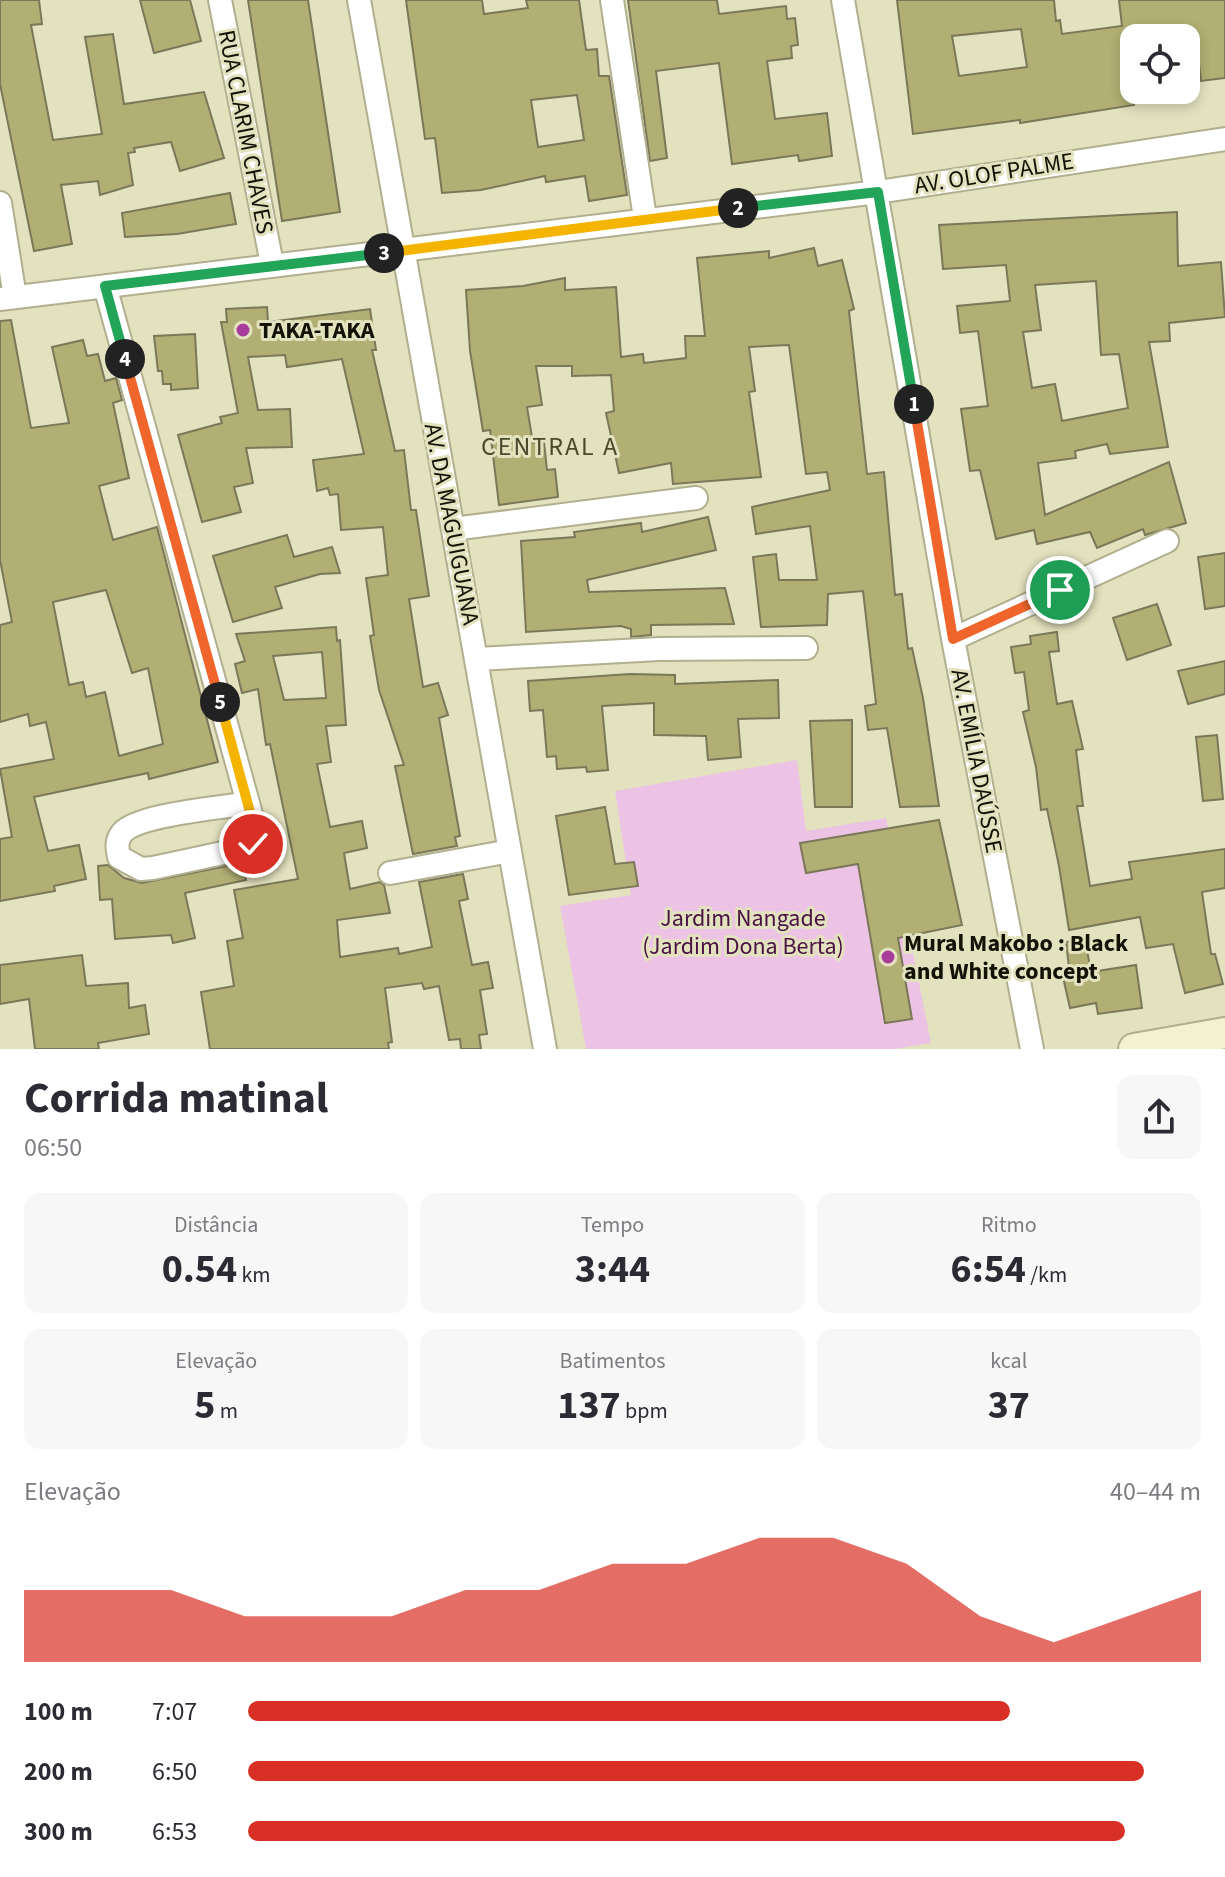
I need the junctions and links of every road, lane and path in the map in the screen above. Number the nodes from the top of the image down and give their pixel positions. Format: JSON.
{"nodes":[{"id":1,"x":220,"y":0,"type":"edge"},
{"id":2,"x":359,"y":0,"type":"edge"},
{"id":3,"x":612,"y":0,"type":"edge"},
{"id":4,"x":843,"y":0,"type":"edge"},
{"id":5,"x":1225,"y":139,"type":"edge"},
{"id":6,"x":878,"y":192,"type":"junction"},
{"id":7,"x":0,"y":203,"type":"edge"},
{"id":8,"x":645,"y":218,"type":"junction"},
{"id":9,"x":401,"y":251,"type":"junction"},
{"id":10,"x":272,"y":264,"type":"junction"},
{"id":11,"x":105,"y":286,"type":"junction"},
{"id":12,"x":8,"y":298,"type":"edge"},
{"id":13,"x":696,"y":498,"type":"dead end"},
{"id":14,"x":453,"y":529,"type":"junction"},
{"id":15,"x":1167,"y":541,"type":"dead end"},
{"id":16,"x":953,"y":639,"type":"junction"},
{"id":17,"x":806,"y":648,"type":"dead end"},
{"id":18,"x":477,"y":659,"type":"junction"},
{"id":19,"x":248,"y":803,"type":"junction"},
{"id":20,"x":510,"y":851,"type":"junction"},
{"id":21,"x":390,"y":873,"type":"dead end"},
{"id":22,"x":1225,"y":1033,"type":"edge"},
{"id":23,"x":545,"y":1049,"type":"edge"},
{"id":24,"x":1032,"y":1049,"type":"edge"},
{"id":25,"x":1134,"y":1049,"type":"edge"}],
"edges":[{"from":1,"to":10,"type":"street","name":"RUA CLARIM CHAVES"},
{"from":2,"to":9,"type":"street","name":"AV. DA MAGUIGUANA"},
{"from":3,"to":8,"type":"street"},
{"from":4,"to":6,"type":"street","name":"AV. EMÍLIA DAÚSSE"},
{"from":5,"to":6,"type":"street","name":"AV. OLOF PALME"},
{"from":6,"to":8,"type":"street","name":"AV. OLOF PALME"},
{"from":6,"to":16,"type":"street","name":"AV. EMÍLIA DAÚSSE"},
{"from":7,"to":12,"type":"street"},
{"from":8,"to":9,"type":"street","name":"AV. OLOF PALME"},
{"from":9,"to":10,"type":"street","name":"AV. OLOF PALME"},
{"from":9,"to":14,"type":"street","name":"AV. DA MAGUIGUANA"},
{"from":10,"to":11,"type":"street","name":"AV. OLOF PALME"},
{"from":11,"to":12,"type":"street","name":"AV. OLOF PALME"},
{"from":11,"to":19,"type":"street"},
{"from":13,"to":14,"type":"street"},
{"from":14,"to":18,"type":"street","name":"AV. DA MAGUIGUANA"},
{"from":15,"to":16,"type":"street"},
{"from":16,"to":24,"type":"street","name":"AV. EMÍLIA DAÚSSE"},
{"from":17,"to":18,"type":"street"},
{"from":18,"to":20,"type":"street","name":"AV. DA MAGUIGUANA"},
{"from":19,"to":19,"type":"street"},
{"from":20,"to":21,"type":"street"},
{"from":20,"to":23,"type":"street","name":"AV. DA MAGUIGUANA"},
{"from":22,"to":25,"type":"main road"}]}
